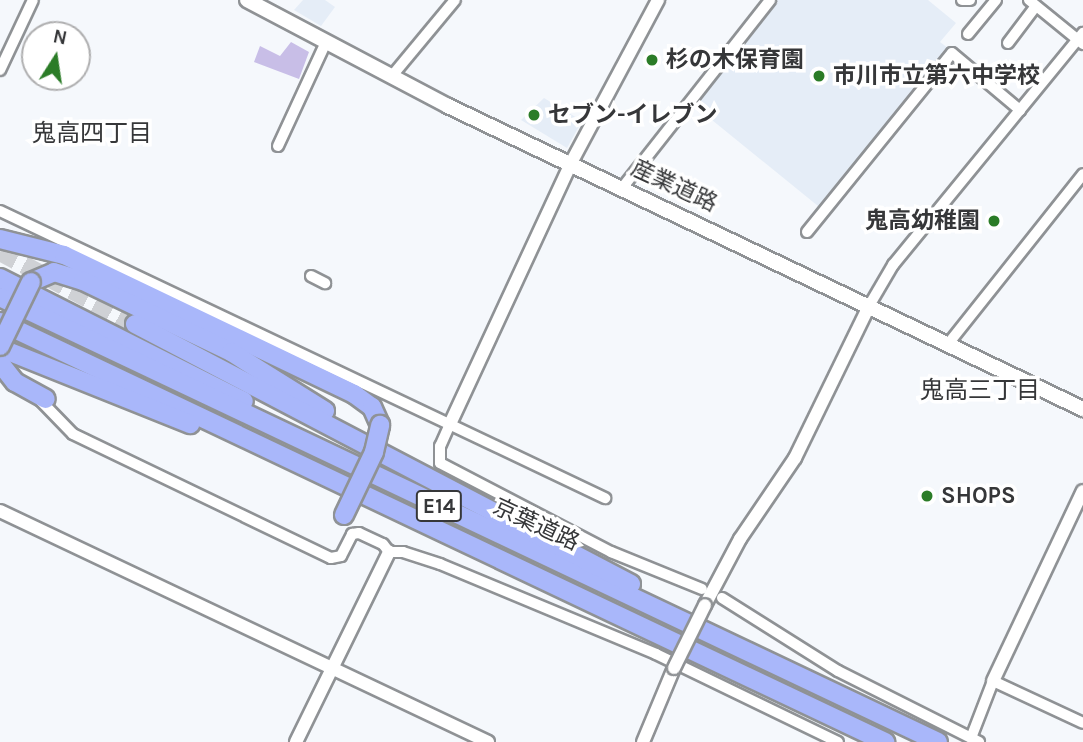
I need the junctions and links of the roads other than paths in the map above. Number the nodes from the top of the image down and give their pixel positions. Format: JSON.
{"nodes":[{"id":1,"x":33,"y":0,"type":"edge"},
{"id":2,"x":247,"y":0,"type":"edge"},
{"id":3,"x":455,"y":0,"type":"edge"},
{"id":4,"x":658,"y":0,"type":"edge"},
{"id":5,"x":770,"y":0,"type":"edge"},
{"id":6,"x":962,"y":0,"type":"edge"},
{"id":7,"x":970,"y":0,"type":"edge"},
{"id":8,"x":996,"y":0,"type":"edge"},
{"id":9,"x":1032,"y":3,"type":"edge"},
{"id":10,"x":968,"y":33,"type":"dead end"},
{"id":11,"x":1081,"y":39,"type":"edge"},
{"id":12,"x":326,"y":42,"type":"junction"},
{"id":13,"x":1008,"y":43,"type":"dead end"},
{"id":14,"x":0,"y":70,"type":"edge"},
{"id":15,"x":391,"y":77,"type":"junction"},
{"id":16,"x":1020,"y":110,"type":"junction"},
{"id":17,"x":278,"y":146,"type":"dead end"},
{"id":18,"x":571,"y":163,"type":"junction"},
{"id":19,"x":1083,"y":174,"type":"edge"},
{"id":20,"x":622,"y":187,"type":"junction"},
{"id":21,"x":0,"y":211,"type":"edge"},
{"id":22,"x":807,"y":232,"type":"dead end"},
{"id":23,"x":0,"y":239,"type":"edge"},
{"id":24,"x":312,"y":276,"type":"dead end"},
{"id":25,"x":0,"y":278,"type":"edge"},
{"id":26,"x":325,"y":283,"type":"dead end"},
{"id":27,"x":0,"y":297,"type":"edge"},
{"id":28,"x":869,"y":306,"type":"junction"},
{"id":29,"x":0,"y":321,"type":"edge"},
{"id":30,"x":135,"y":324,"type":"tunnel mouth"},
{"id":31,"x":948,"y":344,"type":"junction"},
{"id":32,"x":0,"y":347,"type":"edge"},
{"id":33,"x":0,"y":363,"type":"edge"},
{"id":34,"x":0,"y":378,"type":"edge"},
{"id":35,"x":46,"y":400,"type":"dead end"},
{"id":36,"x":1083,"y":410,"type":"edge"},
{"id":37,"x":450,"y":424,"type":"junction"},
{"id":38,"x":407,"y":464,"type":"junction"},
{"id":39,"x":390,"y":483,"type":"junction"},
{"id":40,"x":343,"y":485,"type":"junction"},
{"id":41,"x":1083,"y":491,"type":"edge"},
{"id":42,"x":605,"y":498,"type":"dead end"},
{"id":43,"x":0,"y":511,"type":"edge"},
{"id":44,"x":344,"y":515,"type":"dead end"},
{"id":45,"x":389,"y":552,"type":"junction"},
{"id":46,"x":702,"y":589,"type":"dead end"},
{"id":47,"x":722,"y":598,"type":"dead end"},
{"id":48,"x":770,"y":662,"type":"junction"},
{"id":49,"x":331,"y":668,"type":"junction"},
{"id":50,"x":993,"y":681,"type":"junction"},
{"id":51,"x":1083,"y":723,"type":"edge"},
{"id":52,"x":975,"y":740,"type":"edge"},
{"id":53,"x":296,"y":742,"type":"edge"},
{"id":54,"x":488,"y":742,"type":"edge"},
{"id":55,"x":643,"y":742,"type":"edge"},
{"id":56,"x":838,"y":742,"type":"edge"},
{"id":57,"x":885,"y":742,"type":"edge"},
{"id":58,"x":938,"y":742,"type":"edge"}],
"edges":[{"from":1,"to":14,"type":"street"},
{"from":2,"to":12,"type":"main road","name":"産業道路"},
{"from":3,"to":15,"type":"street"},
{"from":4,"to":18,"type":"street"},
{"from":5,"to":20,"type":"street"},
{"from":6,"to":7,"type":"street"},
{"from":8,"to":10,"type":"street"},
{"from":9,"to":11,"type":"street"},
{"from":9,"to":13,"type":"street"},
{"from":11,"to":16,"type":"street"},
{"from":12,"to":15,"type":"main road","name":"産業道路"},
{"from":12,"to":17,"type":"street"},
{"from":15,"to":18,"type":"main road","name":"産業道路"},
{"from":16,"to":22,"type":"street"},
{"from":16,"to":28,"type":"street"},
{"from":18,"to":20,"type":"main road","name":"産業道路"},
{"from":18,"to":37,"type":"street"},
{"from":19,"to":31,"type":"street"},
{"from":20,"to":28,"type":"main road","name":"産業道路"},
{"from":21,"to":37,"type":"street"},
{"from":23,"to":44,"type":"highway","bridge":true},
{"from":24,"to":26,"type":"street"},
{"from":25,"to":39,"type":"highway"},
{"from":27,"to":39,"type":"highway","name":"京葉道路","number":"E14"},
{"from":28,"to":31,"type":"main road","name":"産業道路"},
{"from":28,"to":55,"type":"street","bridge":true},
{"from":29,"to":40,"type":"highway","name":"京葉道路","number":"E14"},
{"from":30,"to":38,"type":"highway"},
{"from":31,"to":36,"type":"main road","name":"産業道路"},
{"from":32,"to":38,"type":"highway","bridge":true},
{"from":32,"to":40,"type":"highway"},
{"from":33,"to":35,"type":"highway"},
{"from":34,"to":45,"type":"street"},
{"from":37,"to":42,"type":"street"},
{"from":37,"to":46,"type":"street"},
{"from":38,"to":48,"type":"highway"},
{"from":39,"to":48,"type":"highway","name":"京葉道路","number":"E14"},
{"from":40,"to":57,"type":"highway","name":"京葉道路","number":"E14"},
{"from":41,"to":50,"type":"street"},
{"from":43,"to":49,"type":"street"},
{"from":45,"to":49,"type":"street"},
{"from":45,"to":56,"type":"street"},
{"from":47,"to":52,"type":"street"},
{"from":48,"to":58,"type":"highway","name":"京葉道路","number":"E14"},
{"from":49,"to":53,"type":"street"},
{"from":49,"to":54,"type":"street"},
{"from":50,"to":51,"type":"street"},
{"from":50,"to":52,"type":"street"}]}
